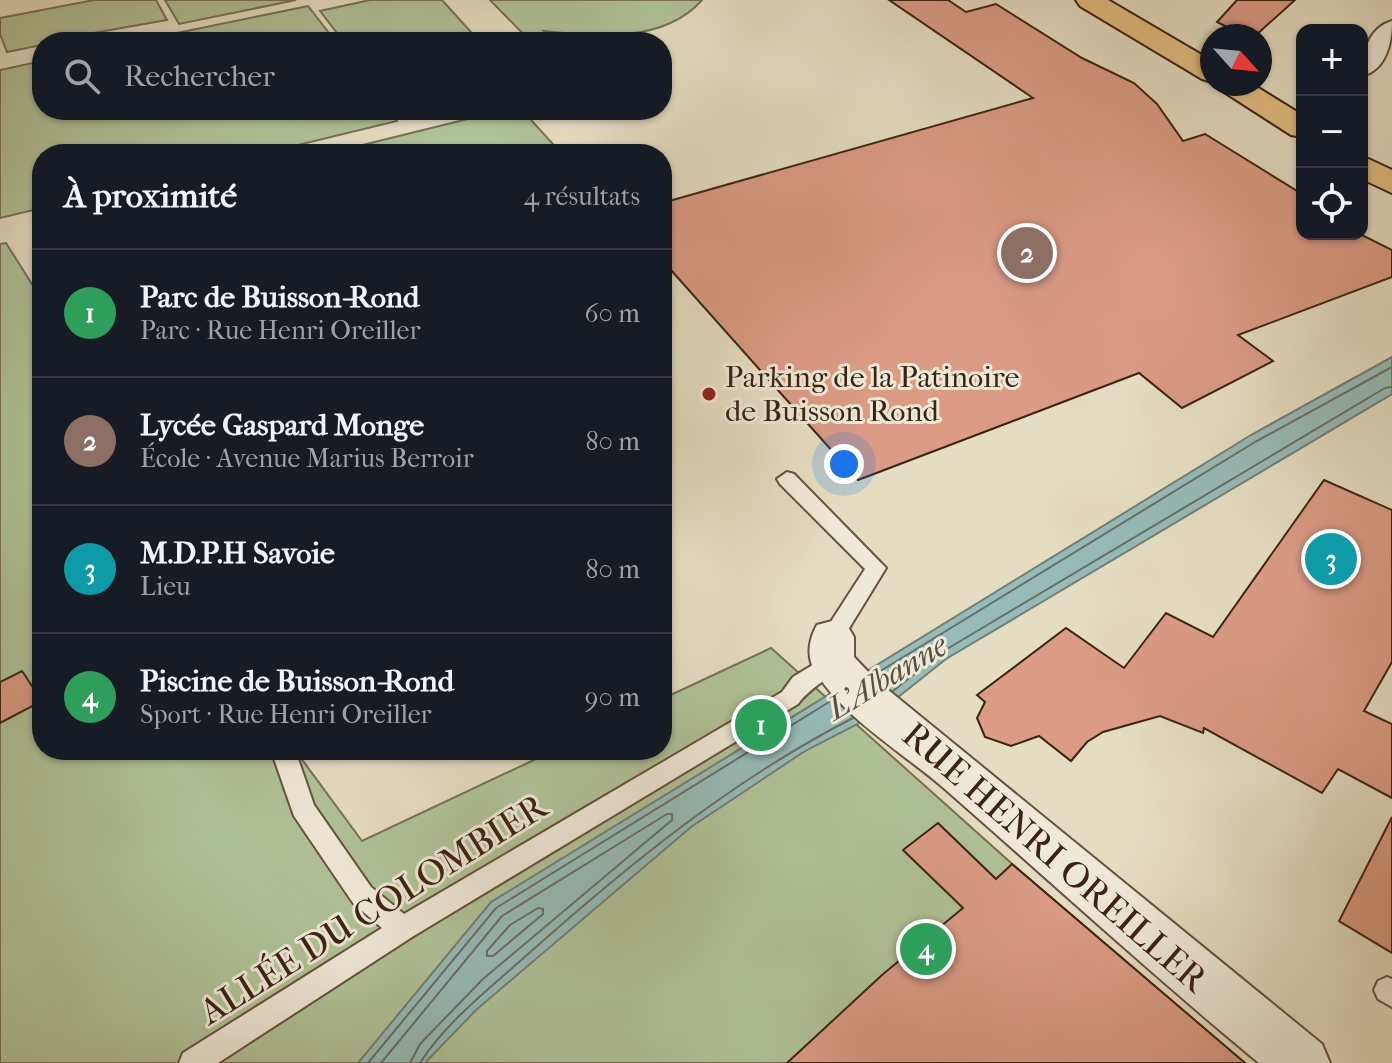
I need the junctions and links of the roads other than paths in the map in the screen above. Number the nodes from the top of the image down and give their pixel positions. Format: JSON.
{"nodes":[{"id":1,"x":1089,"y":0,"type":"edge"},
{"id":2,"x":1392,"y":29,"type":"edge"},
{"id":3,"x":1368,"y":59,"type":"edge"},
{"id":4,"x":1200,"y":66,"type":"edge"},
{"id":5,"x":1253,"y":96,"type":"edge"},
{"id":6,"x":1296,"y":119,"type":"edge"},
{"id":7,"x":1368,"y":153,"type":"edge"},
{"id":8,"x":1392,"y":165,"type":"edge"},
{"id":9,"x":1366,"y":168,"type":"edge"},
{"id":10,"x":1392,"y":183,"type":"edge"},
{"id":11,"x":787,"y":479,"type":"dead end"},
{"id":12,"x":837,"y":659,"type":"junction"},
{"id":13,"x":286,"y":760,"type":"edge"},
{"id":14,"x":403,"y":929,"type":"junction"},
{"id":15,"x":193,"y":1063,"type":"edge"},
{"id":16,"x":1302,"y":1063,"type":"edge"}],
"edges":[{"from":1,"to":4,"type":"main road"},
{"from":2,"to":3,"type":"street"},
{"from":5,"to":6,"type":"main road"},
{"from":7,"to":8,"type":"main road"},
{"from":9,"to":10,"type":"main road"},
{"from":11,"to":12,"type":"lane"},
{"from":12,"to":14,"type":"lane","name":"ALLÉE DU COLOMBIER"},
{"from":12,"to":16,"type":"street","name":"RUE HENRI OREILLER"},
{"from":13,"to":14,"type":"lane"},
{"from":14,"to":15,"type":"lane","name":"ALLÉE DU COLOMBIER"}]}
